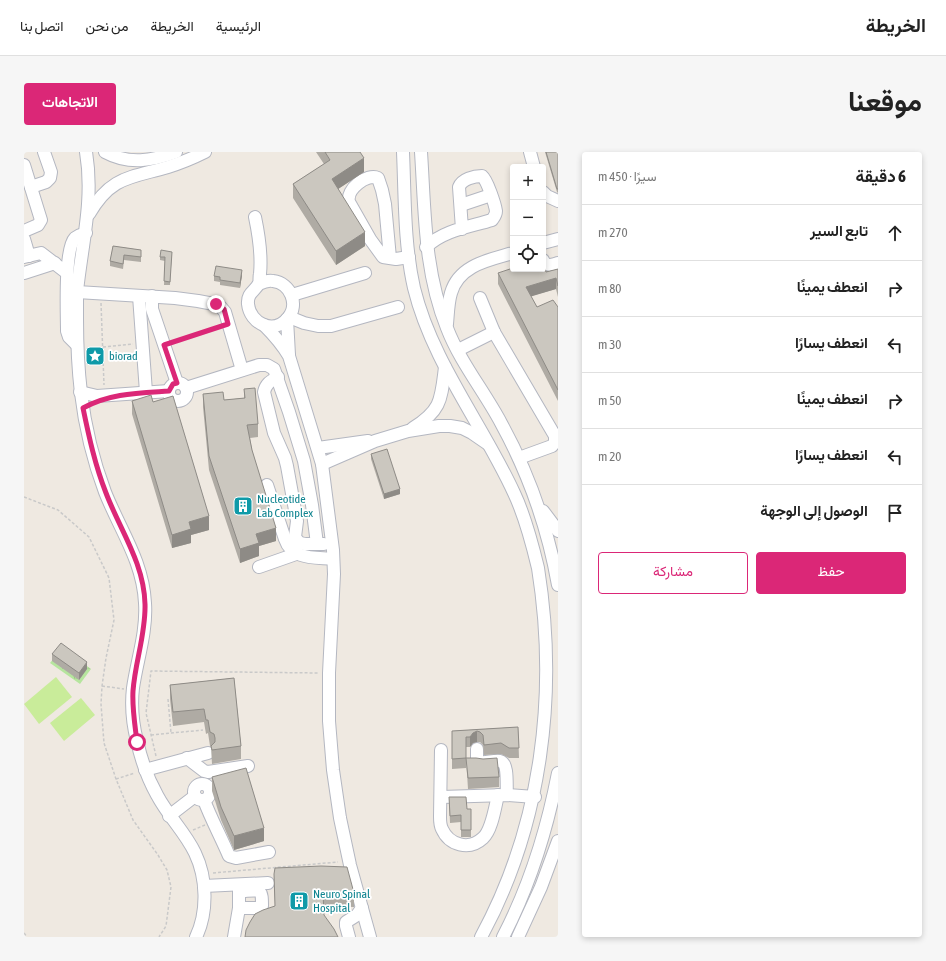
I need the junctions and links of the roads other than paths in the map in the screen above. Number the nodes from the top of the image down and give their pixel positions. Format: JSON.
{"nodes":[{"id":1,"x":44,"y":152,"type":"edge"},
{"id":2,"x":86,"y":152,"type":"edge"},
{"id":3,"x":105,"y":152,"type":"edge"},
{"id":4,"x":176,"y":152,"type":"edge"},
{"id":5,"x":205,"y":152,"type":"edge"},
{"id":6,"x":403,"y":152,"type":"edge"},
{"id":7,"x":421,"y":152,"type":"edge"},
{"id":8,"x":530,"y":152,"type":"edge"},
{"id":9,"x":533,"y":164,"type":"edge"},
{"id":10,"x":24,"y":165,"type":"edge"},
{"id":11,"x":31,"y":187,"type":"junction"},
{"id":12,"x":491,"y":195,"type":"junction"},
{"id":13,"x":546,"y":195,"type":"edge"},
{"id":14,"x":558,"y":201,"type":"edge"},
{"id":15,"x":461,"y":205,"type":"junction"},
{"id":16,"x":88,"y":217,"type":"junction"},
{"id":17,"x":255,"y":217,"type":"dead end"},
{"id":18,"x":425,"y":222,"type":"junction"},
{"id":19,"x":462,"y":229,"type":"junction"},
{"id":20,"x":24,"y":231,"type":"edge"},
{"id":21,"x":86,"y":233,"type":"junction"},
{"id":22,"x":447,"y":233,"type":"junction"},
{"id":23,"x":24,"y":239,"type":"edge"},
{"id":24,"x":558,"y":239,"type":"edge"},
{"id":25,"x":546,"y":242,"type":"edge"},
{"id":26,"x":426,"y":247,"type":"junction"},
{"id":27,"x":510,"y":254,"type":"edge"},
{"id":28,"x":409,"y":257,"type":"junction"},
{"id":29,"x":390,"y":258,"type":"junction"},
{"id":30,"x":26,"y":259,"type":"edge"},
{"id":31,"x":51,"y":260,"type":"junction"},
{"id":32,"x":558,"y":263,"type":"edge"},
{"id":33,"x":546,"y":264,"type":"edge"},
{"id":34,"x":24,"y":273,"type":"edge"},
{"id":35,"x":67,"y":273,"type":"junction"},
{"id":36,"x":365,"y":273,"type":"dead end"},
{"id":37,"x":259,"y":284,"type":"junction"},
{"id":38,"x":77,"y":292,"type":"junction"},
{"id":39,"x":292,"y":295,"type":"junction"},
{"id":40,"x":138,"y":296,"type":"junction"},
{"id":41,"x":152,"y":296,"type":"junction"},
{"id":42,"x":480,"y":298,"type":"dead end"},
{"id":43,"x":398,"y":307,"type":"dead end"},
{"id":44,"x":288,"y":318,"type":"junction"},
{"id":45,"x":264,"y":325,"type":"junction"},
{"id":46,"x":447,"y":329,"type":"junction"},
{"id":47,"x":494,"y":332,"type":"junction"},
{"id":48,"x":77,"y":345,"type":"junction"},
{"id":49,"x":458,"y":350,"type":"junction"},
{"id":50,"x":289,"y":356,"type":"junction"},
{"id":51,"x":445,"y":367,"type":"junction"},
{"id":52,"x":242,"y":370,"type":"junction"},
{"id":53,"x":273,"y":379,"type":"junction"},
{"id":54,"x":177,"y":387,"type":"junction"},
{"id":55,"x":80,"y":392,"type":"junction"},
{"id":56,"x":146,"y":392,"type":"junction"},
{"id":57,"x":119,"y":395,"type":"junction"},
{"id":58,"x":83,"y":408,"type":"junction"},
{"id":59,"x":408,"y":431,"type":"junction"},
{"id":60,"x":375,"y":441,"type":"junction"},
{"id":61,"x":491,"y":446,"type":"junction"},
{"id":62,"x":318,"y":448,"type":"junction"},
{"id":63,"x":519,"y":458,"type":"junction"},
{"id":64,"x":322,"y":464,"type":"junction"},
{"id":65,"x":267,"y":485,"type":"dead end"},
{"id":66,"x":538,"y":505,"type":"junction"},
{"id":67,"x":558,"y":531,"type":"edge"},
{"id":68,"x":317,"y":544,"type":"junction"},
{"id":69,"x":333,"y":544,"type":"junction"},
{"id":70,"x":296,"y":554,"type":"junction"},
{"id":71,"x":333,"y":559,"type":"junction"},
{"id":72,"x":259,"y":567,"type":"dead end"},
{"id":73,"x":558,"y":585,"type":"edge"},
{"id":74,"x":554,"y":675,"type":"edge"},
{"id":75,"x":477,"y":749,"type":"dead end"},
{"id":76,"x":442,"y":750,"type":"dead end"},
{"id":77,"x":208,"y":752,"type":"dead end"},
{"id":78,"x":187,"y":758,"type":"junction"},
{"id":79,"x":145,"y":770,"type":"junction"},
{"id":80,"x":558,"y":773,"type":"edge"},
{"id":81,"x":502,"y":795,"type":"junction"},
{"id":82,"x":441,"y":797,"type":"junction"},
{"id":83,"x":535,"y":797,"type":"junction"},
{"id":84,"x":199,"y":798,"type":"junction"},
{"id":85,"x":555,"y":803,"type":"edge"},
{"id":86,"x":169,"y":816,"type":"junction"},
{"id":87,"x":558,"y":841,"type":"edge"},
{"id":88,"x":269,"y":852,"type":"dead end"},
{"id":89,"x":203,"y":880,"type":"junction"},
{"id":90,"x":268,"y":883,"type":"dead end"},
{"id":91,"x":240,"y":888,"type":"junction"},
{"id":92,"x":240,"y":908,"type":"junction"},
{"id":93,"x":362,"y":908,"type":"junction"},
{"id":94,"x":353,"y":917,"type":"junction"},
{"id":95,"x":366,"y":922,"type":"junction"},
{"id":96,"x":196,"y":937,"type":"edge"},
{"id":97,"x":234,"y":937,"type":"edge"},
{"id":98,"x":349,"y":937,"type":"edge"},
{"id":99,"x":370,"y":937,"type":"edge"},
{"id":100,"x":481,"y":937,"type":"edge"},
{"id":101,"x":503,"y":937,"type":"edge"},
{"id":102,"x":518,"y":937,"type":"edge"}],
"edges":[{"from":1,"to":11,"type":"street"},
{"from":2,"to":16,"type":"street"},
{"from":3,"to":4,"type":"street"},
{"from":5,"to":16,"type":"street"},
{"from":6,"to":28,"type":"street"},
{"from":7,"to":18,"type":"street"},
{"from":8,"to":9,"type":"street"},
{"from":10,"to":11,"type":"street"},
{"from":11,"to":20,"type":"street"},
{"from":12,"to":15,"type":"street"},
{"from":12,"to":15,"type":"street"},
{"from":12,"to":19,"type":"street"},
{"from":13,"to":14,"type":"street"},
{"from":15,"to":19,"type":"street"},
{"from":16,"to":21,"type":"street"},
{"from":17,"to":37,"type":"street"},
{"from":18,"to":22,"type":"street"},
{"from":18,"to":26,"type":"street"},
{"from":19,"to":22,"type":"street"},
{"from":21,"to":35,"type":"street"},
{"from":21,"to":38,"type":"street"},
{"from":22,"to":26,"type":"street"},
{"from":23,"to":30,"type":"street"},
{"from":24,"to":25,"type":"street"},
{"from":26,"to":46,"type":"street"},
{"from":27,"to":46,"type":"street"},
{"from":28,"to":29,"type":"street"},
{"from":28,"to":51,"type":"street"},
{"from":29,"to":29,"type":"street"},
{"from":30,"to":31,"type":"street"},
{"from":31,"to":34,"type":"street"},
{"from":31,"to":35,"type":"street"},
{"from":32,"to":33,"type":"street"},
{"from":35,"to":48,"type":"street"},
{"from":36,"to":39,"type":"street"},
{"from":37,"to":39,"type":"street"},
{"from":37,"to":45,"type":"street"},
{"from":38,"to":40,"type":"street"},
{"from":38,"to":48,"type":"street"},
{"from":39,"to":44,"type":"street"},
{"from":40,"to":41,"type":"street"},
{"from":40,"to":56,"type":"street"},
{"from":41,"to":52,"type":"street"},
{"from":41,"to":54,"type":"street"},
{"from":42,"to":47,"type":"street"},
{"from":43,"to":44,"type":"street"},
{"from":44,"to":45,"type":"street"},
{"from":44,"to":50,"type":"street"},
{"from":45,"to":50,"type":"street"},
{"from":46,"to":49,"type":"street"},
{"from":47,"to":49,"type":"street"},
{"from":47,"to":63,"type":"street"},
{"from":48,"to":55,"type":"street"},
{"from":49,"to":63,"type":"street"},
{"from":50,"to":62,"type":"street"},
{"from":51,"to":59,"type":"street"},
{"from":51,"to":61,"type":"street"},
{"from":52,"to":53,"type":"street"},
{"from":52,"to":54,"type":"street"},
{"from":53,"to":68,"type":"street"},
{"from":53,"to":68,"type":"street"},
{"from":54,"to":56,"type":"street"},
{"from":55,"to":57,"type":"street"},
{"from":55,"to":58,"type":"street"},
{"from":56,"to":57,"type":"street"},
{"from":57,"to":58,"type":"street"},
{"from":58,"to":79,"type":"street"},
{"from":59,"to":60,"type":"street"},
{"from":59,"to":61,"type":"street"},
{"from":60,"to":62,"type":"street"},
{"from":60,"to":64,"type":"street"},
{"from":61,"to":74,"type":"street"},
{"from":62,"to":64,"type":"street"},
{"from":63,"to":66,"type":"street"},
{"from":64,"to":69,"type":"street"},
{"from":65,"to":70,"type":"street"},
{"from":66,"to":67,"type":"street"},
{"from":66,"to":73,"type":"street"},
{"from":68,"to":69,"type":"street"},
{"from":69,"to":71,"type":"street"},
{"from":70,"to":71,"type":"street"},
{"from":70,"to":72,"type":"street"},
{"from":71,"to":93,"type":"street"},
{"from":74,"to":83,"type":"street"},
{"from":75,"to":81,"type":"street"},
{"from":76,"to":82,"type":"street"},
{"from":77,"to":78,"type":"street"},
{"from":78,"to":79,"type":"street"},
{"from":78,"to":84,"type":"street"},
{"from":79,"to":86,"type":"street"},
{"from":80,"to":85,"type":"street"},
{"from":81,"to":82,"type":"street"},
{"from":81,"to":82,"type":"street"},
{"from":81,"to":83,"type":"street"},
{"from":83,"to":100,"type":"street"},
{"from":84,"to":86,"type":"street"},
{"from":84,"to":88,"type":"street"},
{"from":85,"to":101,"type":"street"},
{"from":86,"to":89,"type":"street"},
{"from":87,"to":102,"type":"street"},
{"from":89,"to":91,"type":"street"},
{"from":89,"to":96,"type":"street"},
{"from":90,"to":91,"type":"street"},
{"from":91,"to":92,"type":"street"},
{"from":91,"to":92,"type":"street"},
{"from":92,"to":97,"type":"street"},
{"from":93,"to":94,"type":"street"},
{"from":93,"to":95,"type":"street"},
{"from":94,"to":95,"type":"street"},
{"from":94,"to":98,"type":"street"},
{"from":95,"to":99,"type":"street"}]}
